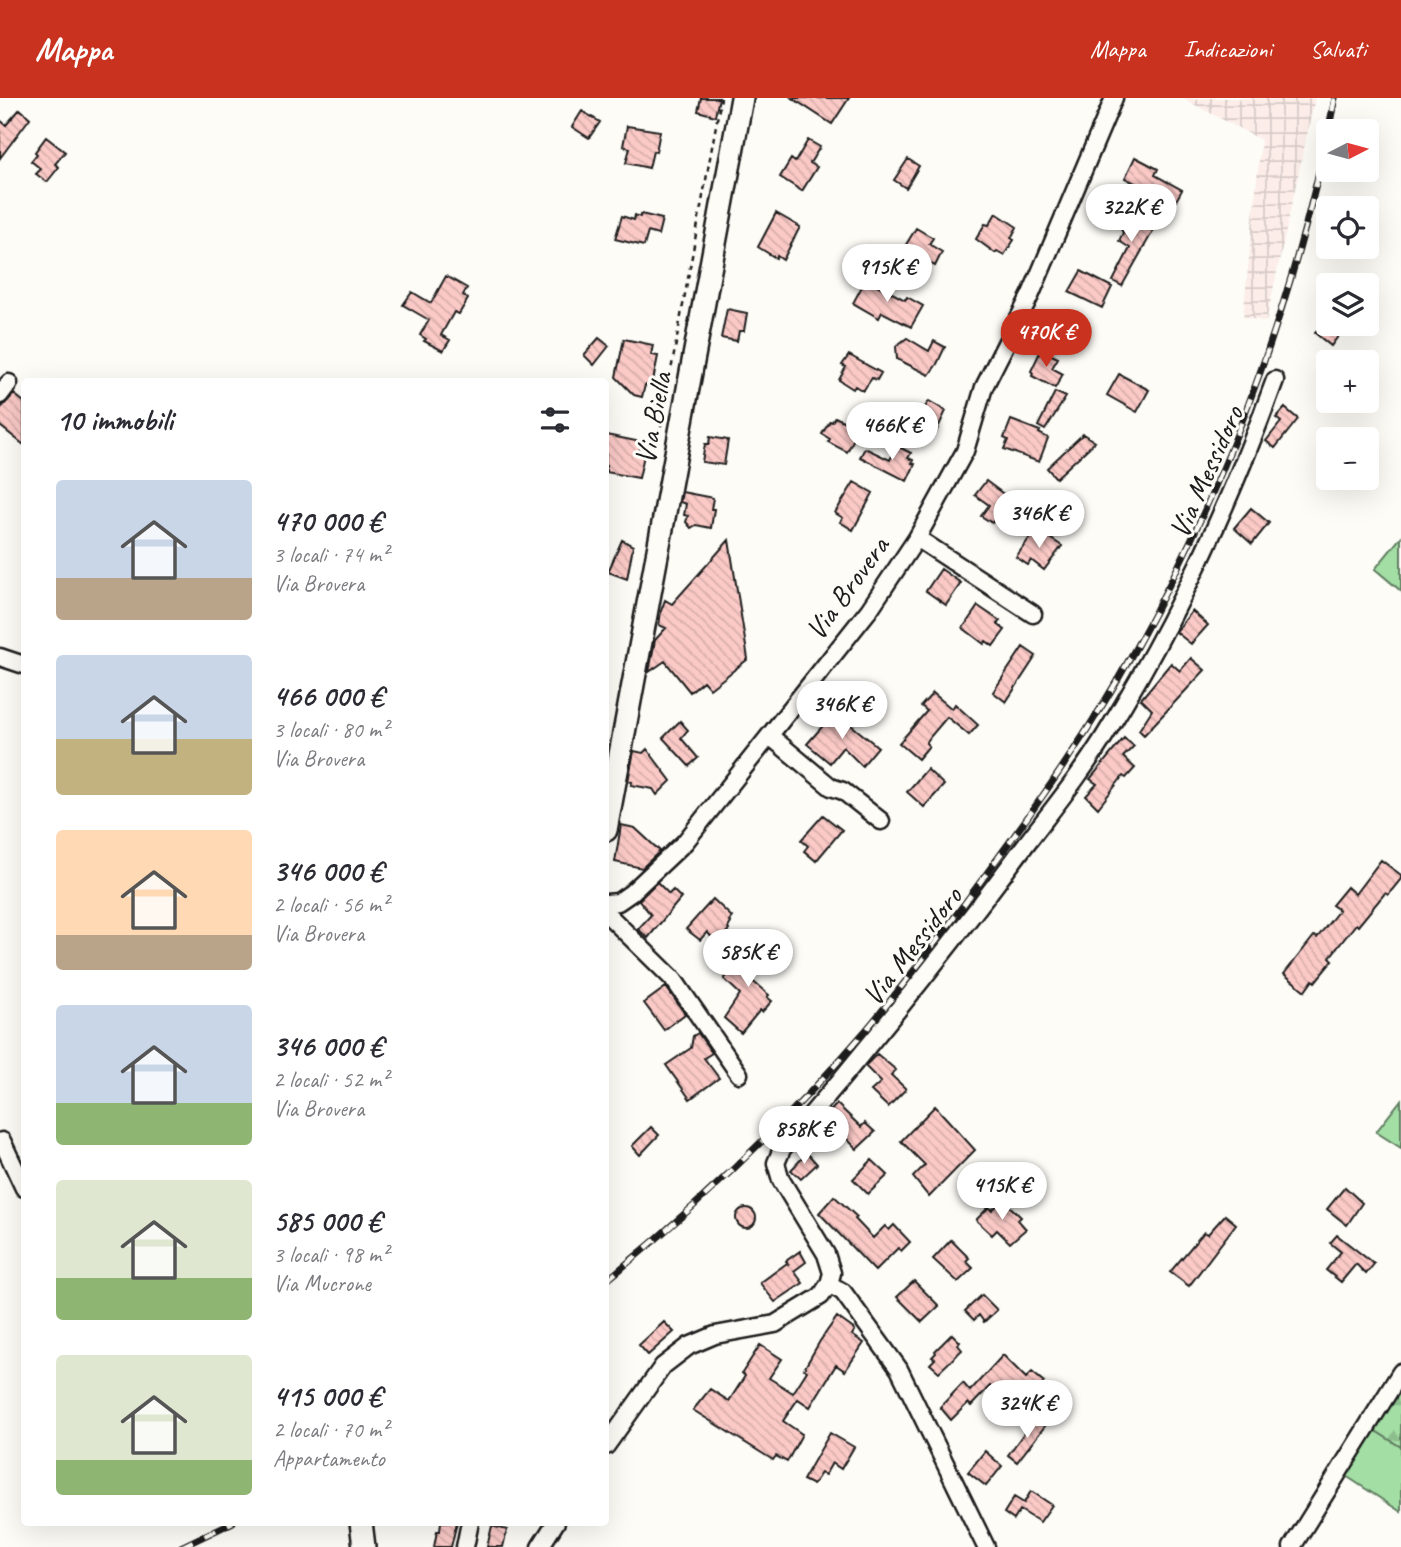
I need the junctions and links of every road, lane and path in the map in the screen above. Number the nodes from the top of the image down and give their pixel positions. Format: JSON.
{"nodes":[{"id":1,"x":721,"y":98,"type":"edge"},
{"id":2,"x":742,"y":98,"type":"edge"},
{"id":3,"x":1114,"y":98,"type":"edge"},
{"id":4,"x":1275,"y":380,"type":"dead end"},
{"id":5,"x":659,"y":437,"type":"dead end"},
{"id":6,"x":918,"y":538,"type":"junction"},
{"id":7,"x":1033,"y":614,"type":"dead end"},
{"id":8,"x":0,"y":656,"type":"edge"},
{"id":9,"x":21,"y":664,"type":"edge"},
{"id":10,"x":770,"y":737,"type":"junction"},
{"id":11,"x":609,"y":815,"type":"edge"},
{"id":12,"x":881,"y":821,"type":"dead end"},
{"id":13,"x":609,"y":903,"type":"edge"},
{"id":14,"x":609,"y":916,"type":"edge"},
{"id":15,"x":738,"y":1074,"type":"dead end"},
{"id":16,"x":2,"y":1141,"type":"dead end"},
{"id":17,"x":21,"y":1182,"type":"edge"},
{"id":18,"x":829,"y":1284,"type":"junction"},
{"id":19,"x":1401,"y":1372,"type":"edge"},
{"id":20,"x":609,"y":1442,"type":"edge"},
{"id":21,"x":361,"y":1526,"type":"edge"},
{"id":22,"x":469,"y":1526,"type":"edge"},
{"id":23,"x":553,"y":1526,"type":"edge"},
{"id":24,"x":364,"y":1547,"type":"edge"},
{"id":25,"x":466,"y":1547,"type":"edge"},
{"id":26,"x":540,"y":1547,"type":"edge"},
{"id":27,"x":986,"y":1547,"type":"edge"},
{"id":28,"x":1292,"y":1547,"type":"edge"}],
"edges":[{"from":1,"to":5,"type":"path"},
{"from":2,"to":11,"type":"street","name":"Via Biella"},
{"from":3,"to":6,"type":"street","name":"Via Brovera"},
{"from":4,"to":18,"type":"street","name":"Via Messidoro"},
{"from":6,"to":7,"type":"street","name":"Via Brovera"},
{"from":6,"to":10,"type":"street","name":"Via Brovera"},
{"from":8,"to":9,"type":"street"},
{"from":10,"to":12,"type":"street"},
{"from":10,"to":13,"type":"street","name":"Via Brovera"},
{"from":14,"to":15,"type":"street"},
{"from":16,"to":17,"type":"street"},
{"from":18,"to":20,"type":"street"},
{"from":18,"to":27,"type":"street"},
{"from":19,"to":28,"type":"street"},
{"from":21,"to":24,"type":"street"},
{"from":22,"to":25,"type":"street"},
{"from":23,"to":26,"type":"street"}]}
